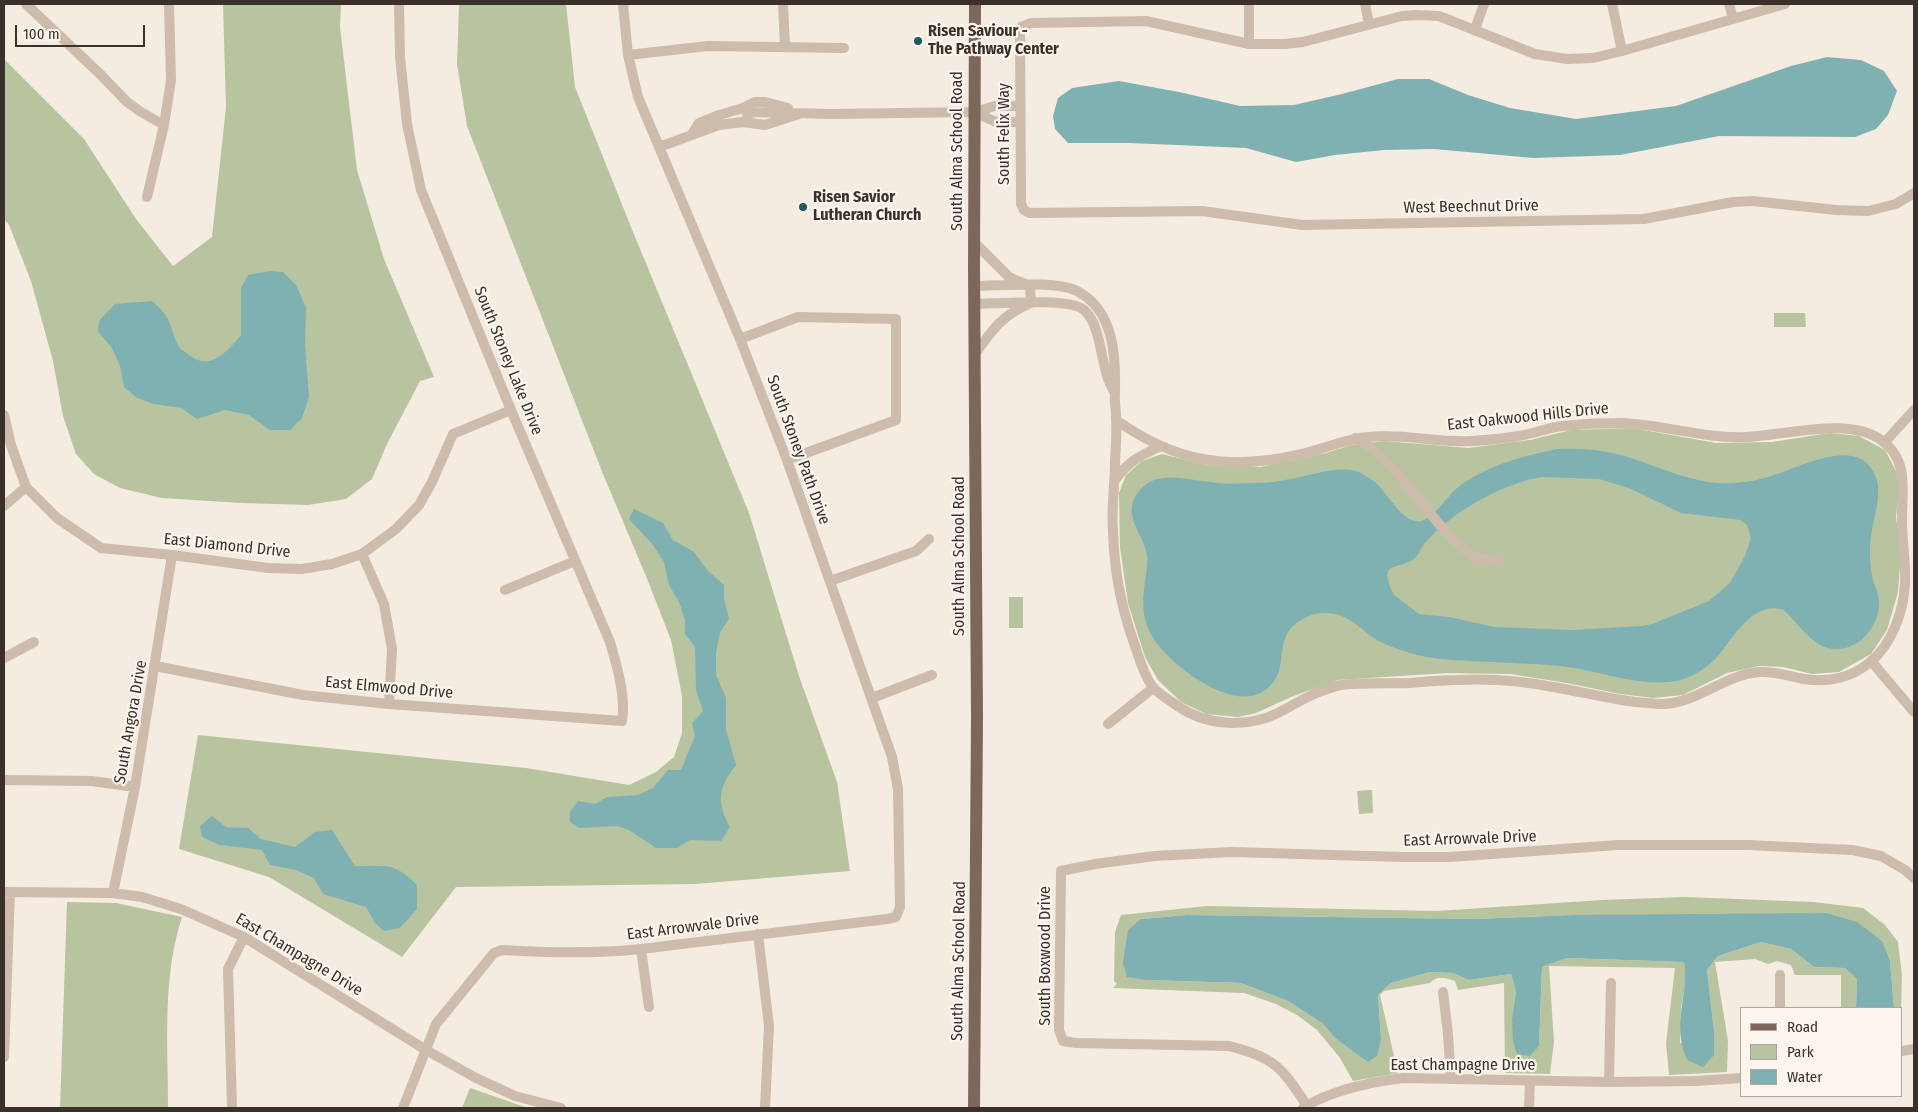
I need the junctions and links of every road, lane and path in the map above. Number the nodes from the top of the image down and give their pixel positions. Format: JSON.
{"nodes":[{"id":1,"x":26,"y":4,"type":"edge"},
{"id":2,"x":169,"y":4,"type":"edge"},
{"id":3,"x":399,"y":4,"type":"edge"},
{"id":4,"x":623,"y":4,"type":"edge"},
{"id":5,"x":783,"y":4,"type":"edge"},
{"id":6,"x":975,"y":4,"type":"edge"},
{"id":7,"x":1249,"y":4,"type":"edge"},
{"id":8,"x":1365,"y":4,"type":"edge"},
{"id":9,"x":1484,"y":4,"type":"edge"},
{"id":10,"x":1612,"y":4,"type":"edge"},
{"id":11,"x":1729,"y":4,"type":"edge"},
{"id":12,"x":1785,"y":4,"type":"edge"},
{"id":13,"x":1733,"y":18,"type":"junction"},
{"id":14,"x":1369,"y":24,"type":"junction"},
{"id":15,"x":1475,"y":29,"type":"junction"},
{"id":16,"x":1249,"y":44,"type":"junction"},
{"id":17,"x":784,"y":46,"type":"junction"},
{"id":18,"x":844,"y":48,"type":"dead end"},
{"id":19,"x":1622,"y":50,"type":"junction"},
{"id":20,"x":628,"y":55,"type":"junction"},
{"id":21,"x":1020,"y":106,"type":"junction"},
{"id":22,"x":974,"y":112,"type":"junction"},
{"id":23,"x":746,"y":115,"type":"junction"},
{"id":24,"x":1020,"y":122,"type":"junction"},
{"id":25,"x":164,"y":125,"type":"junction"},
{"id":26,"x":692,"y":134,"type":"junction"},
{"id":27,"x":659,"y":147,"type":"junction"},
{"id":28,"x":1914,"y":193,"type":"edge"},
{"id":29,"x":147,"y":197,"type":"dead end"},
{"id":30,"x":1024,"y":210,"type":"joint"},
{"id":31,"x":974,"y":242,"type":"junction"},
{"id":32,"x":974,"y":286,"type":"junction"},
{"id":33,"x":1030,"y":286,"type":"junction"},
{"id":34,"x":1074,"y":290,"type":"junction"},
{"id":35,"x":1031,"y":303,"type":"junction"},
{"id":36,"x":974,"y":304,"type":"junction"},
{"id":37,"x":1070,"y":304,"type":"junction"},
{"id":38,"x":740,"y":339,"type":"junction"},
{"id":39,"x":975,"y":354,"type":"junction"},
{"id":40,"x":1114,"y":390,"type":"junction"},
{"id":41,"x":511,"y":410,"type":"junction"},
{"id":42,"x":1914,"y":410,"type":"edge"},
{"id":43,"x":4,"y":415,"type":"edge"},
{"id":44,"x":1116,"y":420,"type":"junction"},
{"id":45,"x":1355,"y":438,"type":"junction"},
{"id":46,"x":1885,"y":442,"type":"junction"},
{"id":47,"x":1159,"y":447,"type":"junction"},
{"id":48,"x":787,"y":460,"type":"junction"},
{"id":49,"x":1115,"y":480,"type":"junction"},
{"id":50,"x":26,"y":488,"type":"junction"},
{"id":51,"x":4,"y":506,"type":"edge"},
{"id":52,"x":929,"y":539,"type":"dead end"},
{"id":53,"x":362,"y":554,"type":"junction"},
{"id":54,"x":172,"y":555,"type":"junction"},
{"id":55,"x":1499,"y":560,"type":"dead end"},
{"id":56,"x":575,"y":561,"type":"junction"},
{"id":57,"x":830,"y":582,"type":"junction"},
{"id":58,"x":506,"y":590,"type":"dead end"},
{"id":59,"x":34,"y":642,"type":"dead end"},
{"id":60,"x":4,"y":658,"type":"edge"},
{"id":61,"x":1872,"y":662,"type":"junction"},
{"id":62,"x":155,"y":666,"type":"junction"},
{"id":63,"x":932,"y":675,"type":"dead end"},
{"id":64,"x":1153,"y":688,"type":"junction"},
{"id":65,"x":872,"y":698,"type":"junction"},
{"id":66,"x":388,"y":704,"type":"junction"},
{"id":67,"x":1914,"y":712,"type":"edge"},
{"id":68,"x":622,"y":721,"type":"joint"},
{"id":69,"x":1108,"y":724,"type":"dead end"},
{"id":70,"x":4,"y":780,"type":"edge"},
{"id":71,"x":135,"y":787,"type":"junction"},
{"id":72,"x":1061,"y":871,"type":"joint"},
{"id":73,"x":1914,"y":878,"type":"edge"},
{"id":74,"x":7,"y":892,"type":"edge"},
{"id":75,"x":113,"y":893,"type":"junction"},
{"id":76,"x":896,"y":917,"type":"joint"},
{"id":77,"x":758,"y":934,"type":"junction"},
{"id":78,"x":244,"y":937,"type":"junction"},
{"id":79,"x":641,"y":949,"type":"junction"},
{"id":80,"x":1780,"y":975,"type":"dead end"},
{"id":81,"x":1611,"y":983,"type":"dead end"},
{"id":82,"x":1443,"y":992,"type":"dead end"},
{"id":83,"x":649,"y":1007,"type":"dead end"},
{"id":84,"x":1780,"y":1007,"type":"edge"},
{"id":85,"x":1063,"y":1041,"type":"joint"},
{"id":86,"x":426,"y":1050,"type":"junction"},
{"id":87,"x":4,"y":1057,"type":"edge"},
{"id":88,"x":1740,"y":1078,"type":"edge"},
{"id":89,"x":1451,"y":1079,"type":"junction"},
{"id":90,"x":1530,"y":1081,"type":"junction"},
{"id":91,"x":1609,"y":1082,"type":"junction"},
{"id":92,"x":1305,"y":1107,"type":"edge"},
{"id":93,"x":232,"y":1108,"type":"edge"},
{"id":94,"x":403,"y":1108,"type":"edge"},
{"id":95,"x":561,"y":1108,"type":"edge"},
{"id":96,"x":765,"y":1108,"type":"edge"},
{"id":97,"x":974,"y":1108,"type":"edge"},
{"id":98,"x":1529,"y":1108,"type":"edge"}],
"edges":[{"from":1,"to":25,"type":"street"},
{"from":2,"to":25,"type":"street"},
{"from":3,"to":41,"type":"street","name":"South Stoney Lake Drive"},
{"from":4,"to":20,"type":"street","name":"South Stoney Path Drive"},
{"from":5,"to":17,"type":"street"},
{"from":6,"to":22,"type":"main road","name":"South Alma School Road"},
{"from":7,"to":16,"type":"street"},
{"from":8,"to":14,"type":"street"},
{"from":9,"to":15,"type":"street"},
{"from":10,"to":19,"type":"street"},
{"from":11,"to":13,"type":"street"},
{"from":12,"to":13,"type":"street"},
{"from":13,"to":19,"type":"street"},
{"from":14,"to":15,"type":"street"},
{"from":14,"to":16,"type":"street"},
{"from":15,"to":19,"type":"street"},
{"from":16,"to":21,"type":"street","name":"South Felix Way"},
{"from":17,"to":18,"type":"street"},
{"from":17,"to":20,"type":"street"},
{"from":20,"to":27,"type":"street","name":"South Stoney Path Drive"},
{"from":21,"to":22,"type":"street"},
{"from":21,"to":24,"type":"street","name":"South Felix Way"},
{"from":22,"to":23,"type":"street"},
{"from":22,"to":24,"type":"street"},
{"from":22,"to":31,"type":"main road","name":"South Alma School Road"},
{"from":23,"to":26,"type":"street"},
{"from":23,"to":26,"type":"street"},
{"from":24,"to":30,"type":"street","name":"South Felix Way"},
{"from":25,"to":29,"type":"street"},
{"from":26,"to":27,"type":"street"},
{"from":27,"to":38,"type":"street","name":"South Stoney Path Drive"},
{"from":28,"to":30,"type":"street","name":"West Beechnut Drive"},
{"from":31,"to":32,"type":"main road","name":"South Alma School Road"},
{"from":31,"to":33,"type":"street","name":"East Oakwood Hills Drive"},
{"from":32,"to":33,"type":"street","name":"East Oakwood Hills Drive"},
{"from":32,"to":36,"type":"main road","name":"South Alma School Road"},
{"from":33,"to":34,"type":"street","name":"East Oakwood Hills Drive"},
{"from":33,"to":35,"type":"street"},
{"from":34,"to":37,"type":"street"},
{"from":34,"to":40,"type":"street","name":"East Oakwood Hills Drive"},
{"from":35,"to":36,"type":"street"},
{"from":35,"to":37,"type":"street"},
{"from":35,"to":39,"type":"street"},
{"from":36,"to":39,"type":"main road","name":"South Alma School Road"},
{"from":37,"to":40,"type":"street","name":"East Oakwood Hills Drive"},
{"from":38,"to":48,"type":"street","name":"South Stoney Path Drive"},
{"from":38,"to":48,"type":"street"},
{"from":39,"to":97,"type":"main road","name":"South Alma School Road"},
{"from":40,"to":44,"type":"street","name":"East Oakwood Hills Drive"},
{"from":41,"to":53,"type":"street","name":"East Diamond Drive"},
{"from":41,"to":56,"type":"street","name":"South Stoney Lake Drive"},
{"from":42,"to":46,"type":"street"},
{"from":43,"to":50,"type":"street","name":"East Diamond Drive"},
{"from":44,"to":47,"type":"street","name":"East Oakwood Hills Drive"},
{"from":44,"to":49,"type":"street","name":"East Oakwood Hills Drive"},
{"from":45,"to":46,"type":"street","name":"East Oakwood Hills Drive"},
{"from":45,"to":47,"type":"street","name":"East Oakwood Hills Drive"},
{"from":45,"to":55,"type":"street"},
{"from":46,"to":61,"type":"street","name":"East Oakwood Hills Drive"},
{"from":47,"to":49,"type":"street"},
{"from":48,"to":57,"type":"street","name":"South Stoney Path Drive"},
{"from":49,"to":64,"type":"street","name":"East Oakwood Hills Drive"},
{"from":50,"to":51,"type":"street"},
{"from":50,"to":54,"type":"street","name":"East Diamond Drive"},
{"from":52,"to":57,"type":"street"},
{"from":53,"to":54,"type":"street","name":"East Diamond Drive"},
{"from":53,"to":66,"type":"street"},
{"from":54,"to":62,"type":"street","name":"South Angora Drive"},
{"from":56,"to":58,"type":"street"},
{"from":56,"to":68,"type":"street","name":"South Stoney Lake Drive"},
{"from":57,"to":65,"type":"street","name":"South Stoney Path Drive"},
{"from":59,"to":60,"type":"street"},
{"from":61,"to":64,"type":"street","name":"East Oakwood Hills Drive"},
{"from":61,"to":67,"type":"street"},
{"from":62,"to":66,"type":"street","name":"East Elmwood Drive"},
{"from":62,"to":71,"type":"street","name":"South Angora Drive"},
{"from":63,"to":65,"type":"street"},
{"from":64,"to":69,"type":"street"},
{"from":65,"to":76,"type":"street","name":"South Stoney Path Drive"},
{"from":66,"to":68,"type":"street","name":"East Elmwood Drive"},
{"from":70,"to":71,"type":"street"},
{"from":71,"to":75,"type":"street","name":"South Angora Drive"},
{"from":72,"to":73,"type":"street","name":"East Arrowvale Drive"},
{"from":72,"to":85,"type":"street","name":"South Boxwood Drive"},
{"from":74,"to":75,"type":"street","name":"East Champagne Drive"},
{"from":74,"to":87,"type":"street"},
{"from":75,"to":78,"type":"street","name":"East Champagne Drive"},
{"from":76,"to":77,"type":"street","name":"East Arrowvale Drive"},
{"from":77,"to":79,"type":"street","name":"East Arrowvale Drive"},
{"from":77,"to":96,"type":"street"},
{"from":78,"to":86,"type":"street","name":"East Champagne Drive"},
{"from":78,"to":93,"type":"street"},
{"from":79,"to":83,"type":"street"},
{"from":79,"to":86,"type":"street","name":"East Arrowvale Drive"},
{"from":80,"to":84,"type":"street"},
{"from":81,"to":91,"type":"street"},
{"from":82,"to":89,"type":"street"},
{"from":85,"to":92,"type":"street","name":"East Champagne Drive"},
{"from":86,"to":94,"type":"street"},
{"from":86,"to":95,"type":"street","name":"East Champagne Drive"},
{"from":88,"to":91,"type":"street","name":"East Champagne Drive"},
{"from":89,"to":90,"type":"street","name":"East Champagne Drive"},
{"from":89,"to":92,"type":"street","name":"East Champagne Drive"},
{"from":90,"to":91,"type":"street","name":"East Champagne Drive"},
{"from":90,"to":98,"type":"street"}]}
